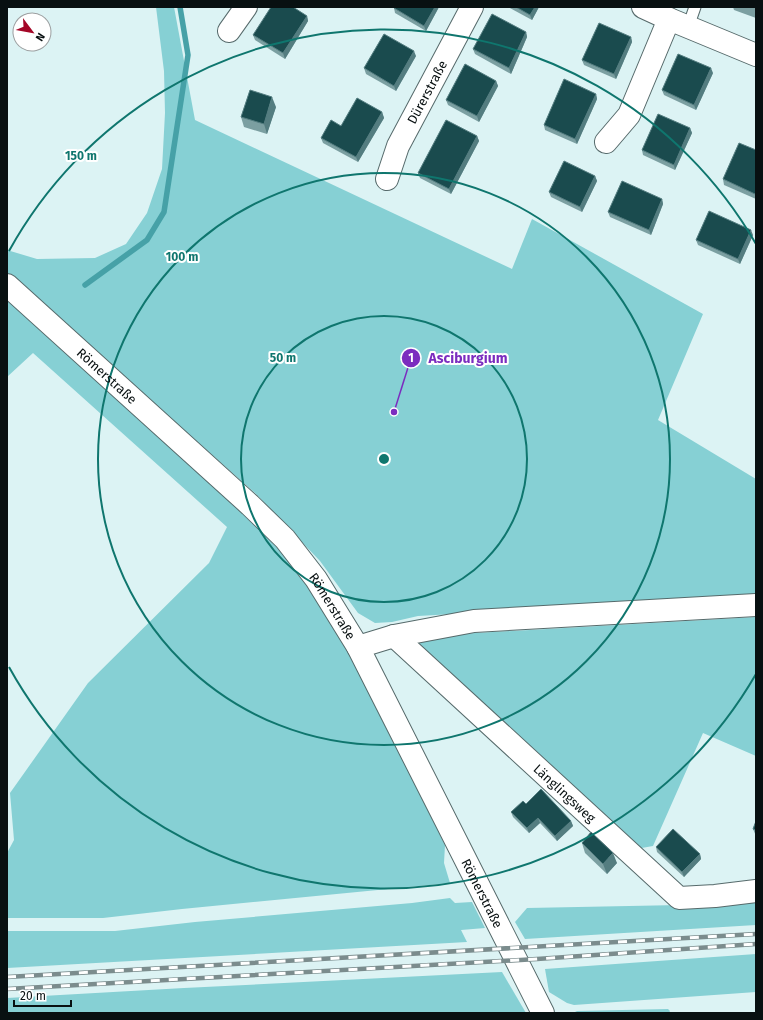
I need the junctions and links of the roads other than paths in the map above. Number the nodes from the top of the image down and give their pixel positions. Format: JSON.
{"nodes":[{"id":1,"x":246,"y":7,"type":"edge"},
{"id":2,"x":472,"y":7,"type":"edge"},
{"id":3,"x":643,"y":7,"type":"edge"},
{"id":4,"x":696,"y":7,"type":"edge"},
{"id":5,"x":679,"y":23,"type":"junction"},
{"id":6,"x":229,"y":31,"type":"dead end"},
{"id":7,"x":756,"y":55,"type":"edge"},
{"id":8,"x":606,"y":142,"type":"dead end"},
{"id":9,"x":388,"y":179,"type":"dead end"},
{"id":10,"x":7,"y":285,"type":"edge"},
{"id":11,"x":756,"y":605,"type":"edge"},
{"id":12,"x":394,"y":636,"type":"junction"},
{"id":13,"x":358,"y":647,"type":"junction"},
{"id":14,"x":756,"y":891,"type":"edge"},
{"id":15,"x":543,"y":1013,"type":"edge"}],
"edges":[{"from":1,"to":6,"type":"street"},
{"from":2,"to":9,"type":"street","name":"Dürerstraße"},
{"from":3,"to":5,"type":"street"},
{"from":4,"to":5,"type":"lane"},
{"from":5,"to":7,"type":"street"},
{"from":5,"to":8,"type":"street"},
{"from":10,"to":13,"type":"street","name":"Römerstraße"},
{"from":11,"to":12,"type":"street"},
{"from":12,"to":13,"type":"street"},
{"from":12,"to":14,"type":"street","name":"Länglingsweg"},
{"from":13,"to":15,"type":"street","name":"Römerstraße"}]}
